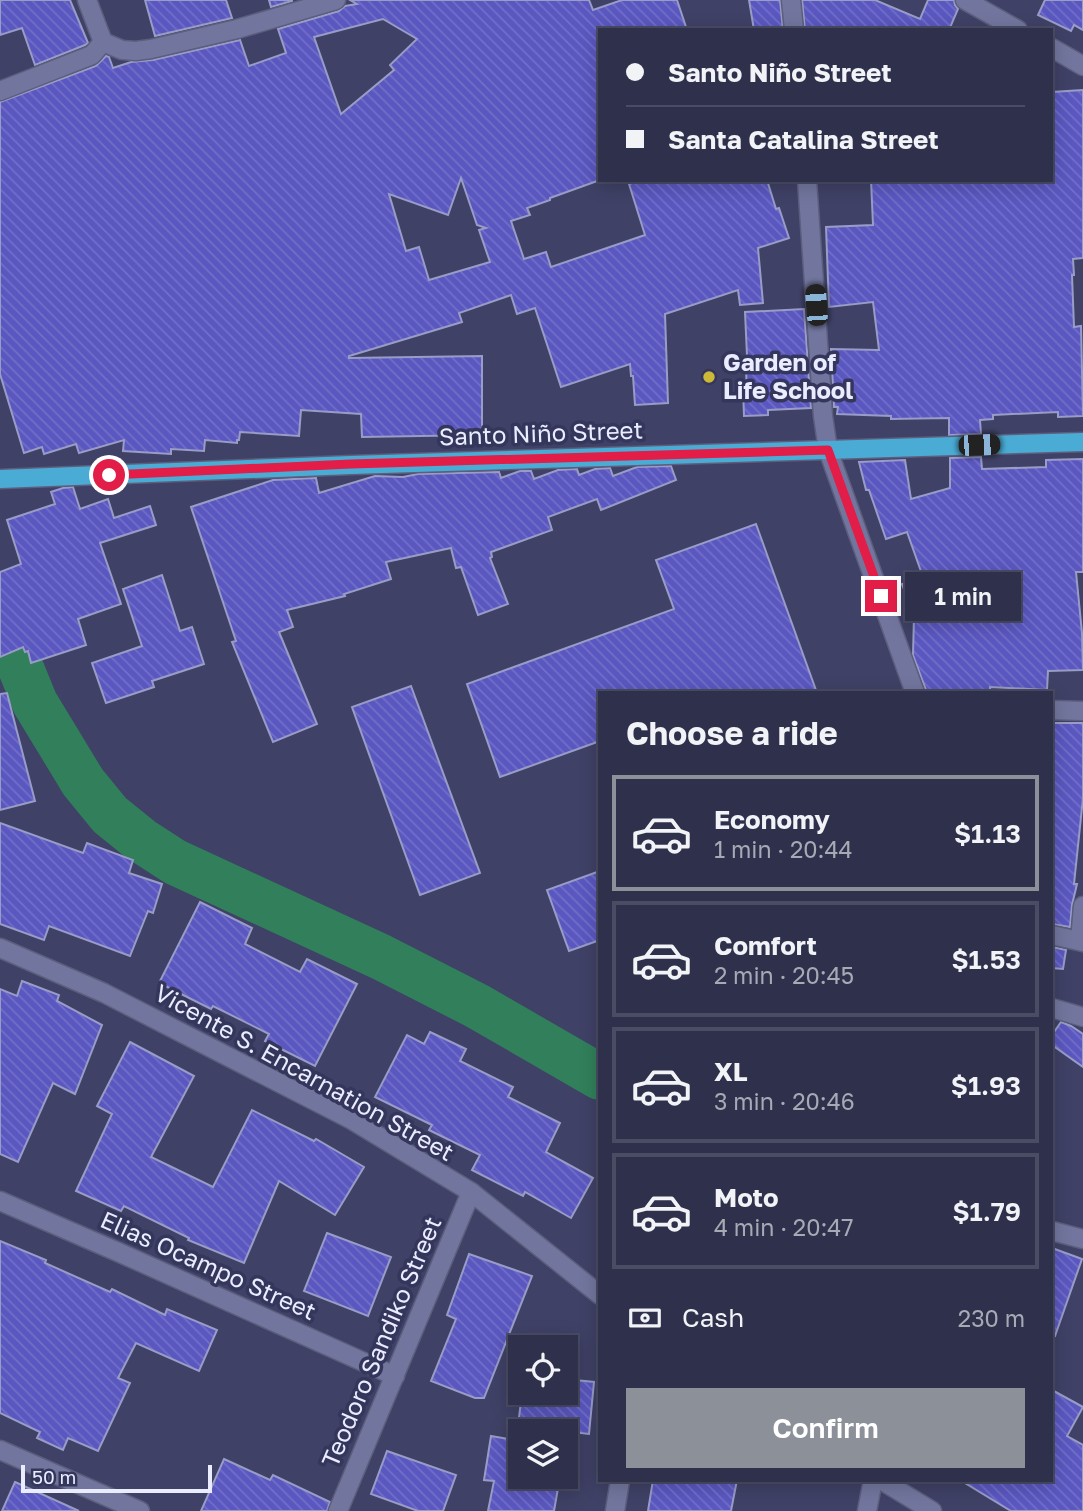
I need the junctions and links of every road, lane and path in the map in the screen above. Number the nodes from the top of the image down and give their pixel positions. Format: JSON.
{"nodes":[{"id":1,"x":87,"y":0,"type":"edge"},
{"id":2,"x":336,"y":0,"type":"edge"},
{"id":3,"x":791,"y":0,"type":"edge"},
{"id":4,"x":965,"y":0,"type":"edge"},
{"id":5,"x":794,"y":28,"type":"edge"},
{"id":6,"x":1014,"y":28,"type":"edge"},
{"id":7,"x":103,"y":42,"type":"junction"},
{"id":8,"x":1053,"y":49,"type":"edge"},
{"id":9,"x":1083,"y":66,"type":"edge"},
{"id":10,"x":0,"y":91,"type":"edge"},
{"id":11,"x":807,"y":182,"type":"edge"},
{"id":12,"x":1083,"y":442,"type":"edge"},
{"id":13,"x":828,"y":450,"type":"junction"},
{"id":14,"x":0,"y":480,"type":"edge"},
{"id":15,"x":914,"y":691,"type":"edge"},
{"id":16,"x":1053,"y":710,"type":"edge"},
{"id":17,"x":1083,"y":711,"type":"edge"},
{"id":18,"x":1083,"y":906,"type":"edge"},
{"id":19,"x":1053,"y":934,"type":"edge"},
{"id":20,"x":1082,"y":941,"type":"edge"},
{"id":21,"x":0,"y":948,"type":"edge"},
{"id":22,"x":1053,"y":1008,"type":"edge"},
{"id":23,"x":1083,"y":1017,"type":"edge"},
{"id":24,"x":471,"y":1192,"type":"junction"},
{"id":25,"x":0,"y":1201,"type":"edge"},
{"id":26,"x":1053,"y":1231,"type":"edge"},
{"id":27,"x":1083,"y":1239,"type":"edge"},
{"id":28,"x":598,"y":1293,"type":"edge"},
{"id":29,"x":394,"y":1376,"type":"junction"},
{"id":30,"x":0,"y":1450,"type":"edge"},
{"id":31,"x":620,"y":1482,"type":"edge"},
{"id":32,"x":873,"y":1482,"type":"edge"},
{"id":33,"x":884,"y":1482,"type":"edge"},
{"id":34,"x":140,"y":1511,"type":"edge"},
{"id":35,"x":338,"y":1511,"type":"edge"},
{"id":36,"x":615,"y":1511,"type":"edge"},
{"id":37,"x":867,"y":1511,"type":"edge"},
{"id":38,"x":932,"y":1511,"type":"edge"}],
"edges":[{"from":1,"to":7,"type":"street"},
{"from":2,"to":7,"type":"street"},
{"from":3,"to":5,"type":"street"},
{"from":4,"to":6,"type":"street"},
{"from":7,"to":10,"type":"street"},
{"from":8,"to":9,"type":"street"},
{"from":11,"to":13,"type":"street"},
{"from":12,"to":13,"type":"main road","name":"Santo Niño Street"},
{"from":13,"to":14,"type":"main road","name":"Santo Niño Street"},
{"from":13,"to":15,"type":"street"},
{"from":16,"to":17,"type":"street"},
{"from":18,"to":20,"type":"street"},
{"from":19,"to":20,"type":"street"},
{"from":21,"to":24,"type":"street","name":"Vicente S. Encarnation Street"},
{"from":22,"to":23,"type":"street"},
{"from":24,"to":28,"type":"street","name":"Vicente S. Encarnation Street"},
{"from":24,"to":29,"type":"street","name":"Teodoro Sandiko Street"},
{"from":25,"to":29,"type":"street","name":"Elias Ocampo Street"},
{"from":26,"to":27,"type":"street"},
{"from":29,"to":35,"type":"street","name":"Teodoro Sandiko Street"},
{"from":30,"to":34,"type":"street"},
{"from":31,"to":36,"type":"street"},
{"from":32,"to":37,"type":"street"},
{"from":33,"to":38,"type":"street"}]}
